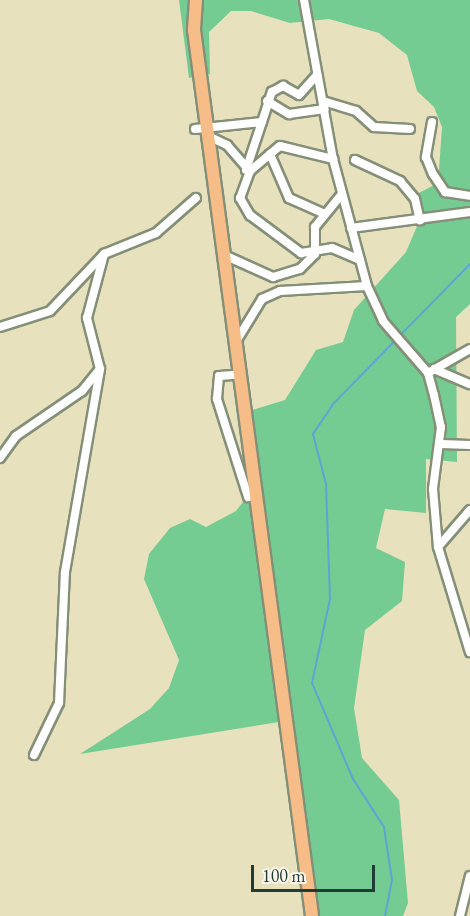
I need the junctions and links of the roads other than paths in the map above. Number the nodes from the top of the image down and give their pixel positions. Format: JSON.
{"nodes":[{"id":1,"x":196,"y":0,"type":"edge"},
{"id":2,"x":304,"y":0,"type":"edge"},
{"id":3,"x":317,"y":75,"type":"junction"},
{"id":4,"x":267,"y":101,"type":"junction"},
{"id":5,"x":324,"y":105,"type":"junction"},
{"id":6,"x":262,"y":122,"type":"junction"},
{"id":7,"x":432,"y":122,"type":"dead end"},
{"id":8,"x":195,"y":129,"type":"dead end"},
{"id":9,"x":410,"y":129,"type":"dead end"},
{"id":10,"x":210,"y":133,"type":"junction"},
{"id":11,"x":270,"y":154,"type":"junction"},
{"id":12,"x":333,"y":159,"type":"junction"},
{"id":13,"x":355,"y":160,"type":"dead end"},
{"id":14,"x":248,"y":171,"type":"junction"},
{"id":15,"x":341,"y":195,"type":"junction"},
{"id":16,"x":470,"y":196,"type":"edge"},
{"id":17,"x":196,"y":198,"type":"dead end"},
{"id":18,"x":470,"y":212,"type":"edge"},
{"id":19,"x":325,"y":214,"type":"junction"},
{"id":20,"x":420,"y":220,"type":"junction"},
{"id":21,"x":351,"y":228,"type":"junction"},
{"id":22,"x":104,"y":254,"type":"junction"},
{"id":23,"x":315,"y":254,"type":"junction"},
{"id":24,"x":224,"y":255,"type":"junction"},
{"id":25,"x":360,"y":260,"type":"junction"},
{"id":26,"x":368,"y":286,"type":"junction"},
{"id":27,"x":0,"y":327,"type":"edge"},
{"id":28,"x":236,"y":345,"type":"junction"},
{"id":29,"x":470,"y":349,"type":"edge"},
{"id":30,"x":100,"y":369,"type":"junction"},
{"id":31,"x":431,"y":371,"type":"junction"},
{"id":32,"x":233,"y":375,"type":"dead end"},
{"id":33,"x":470,"y":384,"type":"edge"},
{"id":34,"x":441,"y":444,"type":"junction"},
{"id":35,"x":470,"y":445,"type":"edge"},
{"id":36,"x":0,"y":458,"type":"edge"},
{"id":37,"x":248,"y":497,"type":"dead end"},
{"id":38,"x":470,"y":510,"type":"edge"},
{"id":39,"x":438,"y":547,"type":"junction"},
{"id":40,"x":470,"y":652,"type":"edge"},
{"id":41,"x":34,"y":755,"type":"dead end"},
{"id":42,"x":470,"y":876,"type":"edge"},
{"id":43,"x":312,"y":916,"type":"edge"},
{"id":44,"x":460,"y":916,"type":"edge"}],
"edges":[{"from":1,"to":10,"type":"main road"},
{"from":2,"to":3,"type":"street"},
{"from":3,"to":4,"type":"street"},
{"from":3,"to":5,"type":"street"},
{"from":4,"to":5,"type":"street"},
{"from":4,"to":6,"type":"street"},
{"from":5,"to":9,"type":"street"},
{"from":5,"to":12,"type":"street"},
{"from":6,"to":10,"type":"street"},
{"from":6,"to":14,"type":"street"},
{"from":7,"to":16,"type":"street"},
{"from":8,"to":10,"type":"street"},
{"from":10,"to":14,"type":"street"},
{"from":10,"to":24,"type":"main road"},
{"from":11,"to":12,"type":"street"},
{"from":11,"to":14,"type":"street"},
{"from":11,"to":19,"type":"street"},
{"from":12,"to":15,"type":"street"},
{"from":13,"to":20,"type":"street"},
{"from":14,"to":23,"type":"street"},
{"from":15,"to":19,"type":"street"},
{"from":15,"to":21,"type":"street"},
{"from":17,"to":22,"type":"street"},
{"from":18,"to":20,"type":"street"},
{"from":19,"to":23,"type":"street"},
{"from":20,"to":21,"type":"street"},
{"from":21,"to":25,"type":"street"},
{"from":22,"to":27,"type":"street"},
{"from":22,"to":30,"type":"street"},
{"from":23,"to":24,"type":"street"},
{"from":23,"to":25,"type":"street"},
{"from":24,"to":28,"type":"main road"},
{"from":25,"to":26,"type":"street"},
{"from":26,"to":28,"type":"street"},
{"from":26,"to":31,"type":"street"},
{"from":28,"to":43,"type":"main road"},
{"from":29,"to":31,"type":"street"},
{"from":30,"to":36,"type":"street"},
{"from":30,"to":41,"type":"street"},
{"from":31,"to":33,"type":"street"},
{"from":31,"to":34,"type":"street"},
{"from":32,"to":37,"type":"street"},
{"from":34,"to":35,"type":"street"},
{"from":34,"to":39,"type":"street"},
{"from":38,"to":39,"type":"street"},
{"from":39,"to":40,"type":"street"},
{"from":42,"to":44,"type":"street"}]}
